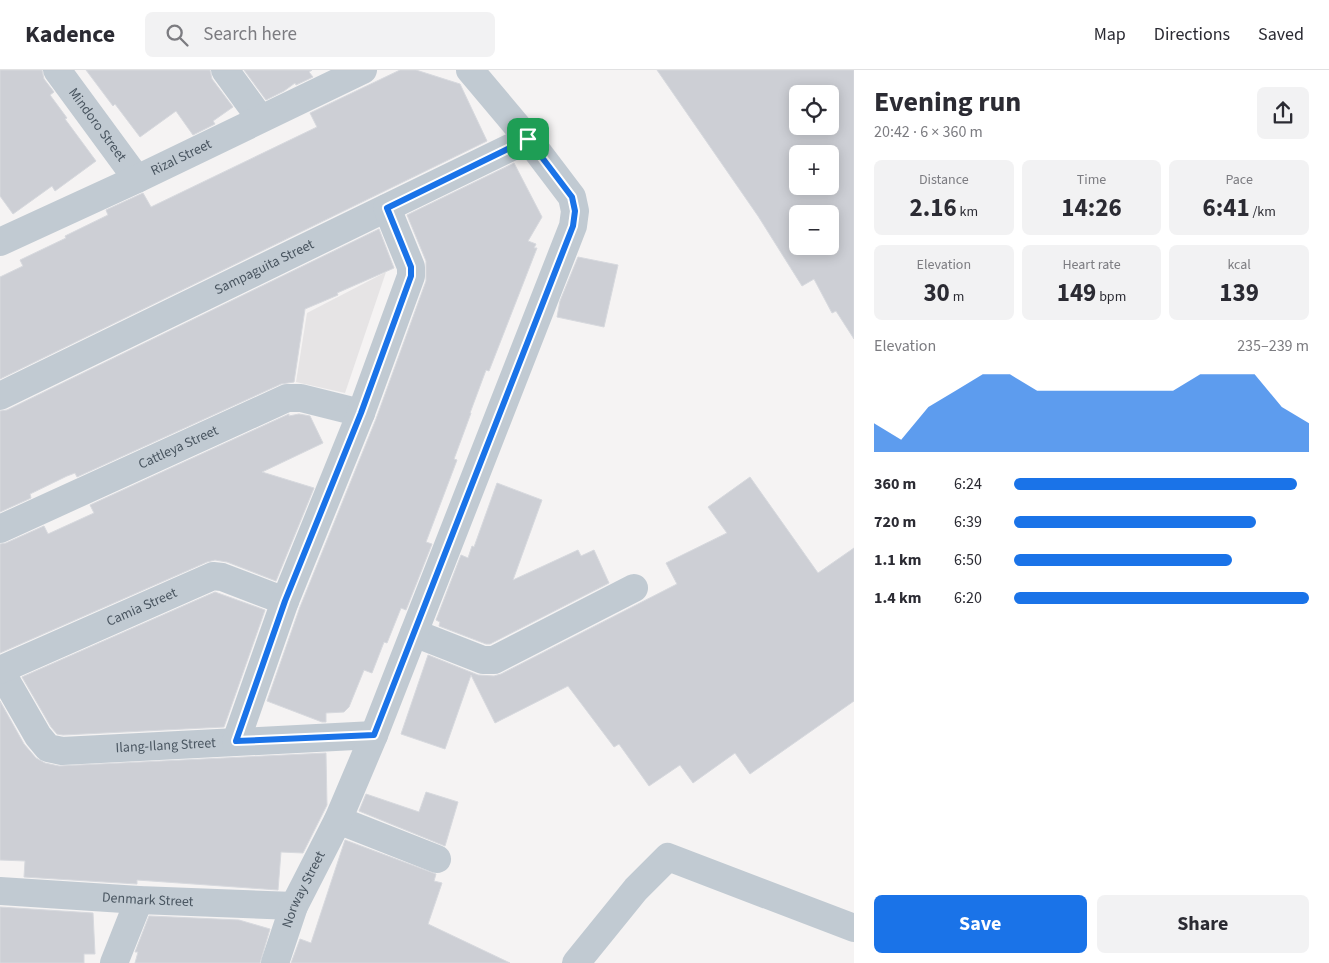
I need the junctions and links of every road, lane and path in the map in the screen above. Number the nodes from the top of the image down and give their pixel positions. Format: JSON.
{"nodes":[{"id":1,"x":57,"y":70,"type":"edge"},
{"id":2,"x":225,"y":70,"type":"edge"},
{"id":3,"x":363,"y":70,"type":"edge"},
{"id":4,"x":470,"y":70,"type":"edge"},
{"id":5,"x":260,"y":118,"type":"junction"},
{"id":6,"x":528,"y":139,"type":"junction"},
{"id":7,"x":137,"y":180,"type":"junction"},
{"id":8,"x":387,"y":208,"type":"junction"},
{"id":9,"x":4,"y":234,"type":"edge"},
{"id":10,"x":0,"y":396,"type":"edge"},
{"id":11,"x":361,"y":413,"type":"junction"},
{"id":12,"x":0,"y":529,"type":"edge"},
{"id":13,"x":634,"y":588,"type":"dead end"},
{"id":14,"x":285,"y":601,"type":"junction"},
{"id":15,"x":414,"y":633,"type":"junction"},
{"id":16,"x":0,"y":670,"type":"edge"},
{"id":17,"x":374,"y":735,"type":"junction"},
{"id":18,"x":236,"y":741,"type":"junction"},
{"id":19,"x":338,"y":820,"type":"junction"},
{"id":20,"x":438,"y":859,"type":"dead end"},
{"id":21,"x":0,"y":892,"type":"edge"},
{"id":22,"x":139,"y":900,"type":"junction"},
{"id":23,"x":294,"y":906,"type":"junction"},
{"id":24,"x":854,"y":928,"type":"edge"},
{"id":25,"x":114,"y":963,"type":"edge"},
{"id":26,"x":275,"y":963,"type":"edge"},
{"id":27,"x":576,"y":963,"type":"edge"}],
"edges":[{"from":1,"to":7,"type":"street","name":"Mindoro Street"},
{"from":2,"to":5,"type":"street"},
{"from":3,"to":5,"type":"street","name":"Rizal Street"},
{"from":4,"to":6,"type":"street"},
{"from":5,"to":7,"type":"street","name":"Rizal Street"},
{"from":6,"to":8,"type":"street","name":"Sampaguita Street"},
{"from":6,"to":15,"type":"street","name":"Norway Street"},
{"from":7,"to":9,"type":"street","name":"Rizal Street"},
{"from":8,"to":10,"type":"street","name":"Sampaguita Street"},
{"from":8,"to":11,"type":"street"},
{"from":11,"to":12,"type":"street","name":"Cattleya Street"},
{"from":11,"to":14,"type":"street"},
{"from":13,"to":15,"type":"street"},
{"from":14,"to":16,"type":"street","name":"Camia Street"},
{"from":14,"to":18,"type":"street"},
{"from":15,"to":17,"type":"street","name":"Norway Street"},
{"from":16,"to":18,"type":"street","name":"Ilang-Ilang Street"},
{"from":17,"to":18,"type":"street","name":"Ilang-Ilang Street"},
{"from":17,"to":19,"type":"street","name":"Norway Street"},
{"from":19,"to":20,"type":"street"},
{"from":19,"to":23,"type":"street","name":"Norway Street"},
{"from":21,"to":22,"type":"street","name":"Denmark Street"},
{"from":22,"to":23,"type":"street","name":"Denmark Street"},
{"from":22,"to":25,"type":"street"},
{"from":23,"to":26,"type":"street","name":"Norway Street"},
{"from":24,"to":27,"type":"street"}]}
